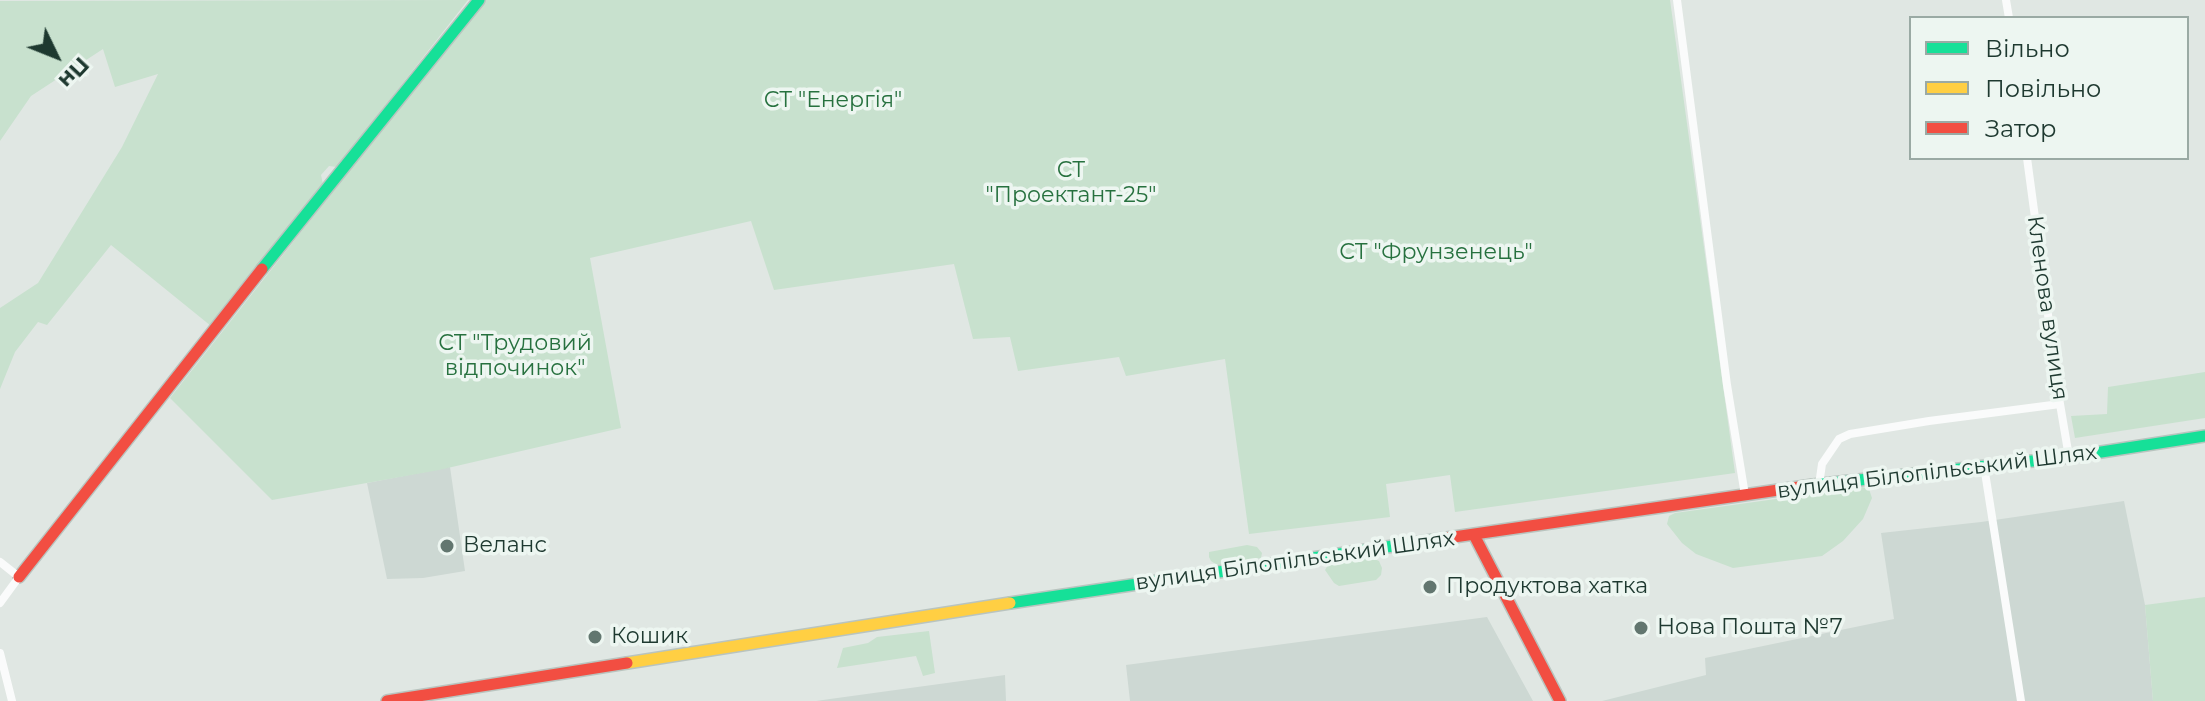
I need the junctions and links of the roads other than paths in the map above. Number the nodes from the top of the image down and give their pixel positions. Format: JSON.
{"nodes":[{"id":1,"x":479,"y":0,"type":"edge"},
{"id":2,"x":1677,"y":0,"type":"edge"},
{"id":3,"x":2027,"y":160,"type":"edge"},
{"id":4,"x":2060,"y":404,"type":"junction"},
{"id":5,"x":2205,"y":436,"type":"edge"},
{"id":6,"x":2069,"y":457,"type":"junction"},
{"id":7,"x":1984,"y":466,"type":"junction"},
{"id":8,"x":1822,"y":484,"type":"junction"},
{"id":9,"x":1745,"y":495,"type":"junction"},
{"id":10,"x":1474,"y":535,"type":"junction"},
{"id":11,"x":0,"y":562,"type":"edge"},
{"id":12,"x":19,"y":577,"type":"junction"},
{"id":13,"x":0,"y":603,"type":"edge"},
{"id":14,"x":0,"y":653,"type":"edge"},
{"id":15,"x":12,"y":701,"type":"edge"},
{"id":16,"x":387,"y":701,"type":"edge"},
{"id":17,"x":1560,"y":701,"type":"edge"},
{"id":18,"x":2021,"y":701,"type":"edge"}],
"edges":[{"from":1,"to":12,"type":"main road"},
{"from":2,"to":9,"type":"street"},
{"from":3,"to":4,"type":"street","name":"Кленова вулиця"},
{"from":4,"to":6,"type":"street","name":"Кленова вулиця"},
{"from":4,"to":8,"type":"street"},
{"from":5,"to":6,"type":"main road","name":"вулиця Білопільський Шлях"},
{"from":6,"to":7,"type":"main road","name":"вулиця Білопільський Шлях"},
{"from":7,"to":8,"type":"main road","name":"вулиця Білопільський Шлях"},
{"from":7,"to":18,"type":"street"},
{"from":8,"to":9,"type":"main road","name":"вулиця Білопільський Шлях"},
{"from":9,"to":10,"type":"main road","name":"вулиця Білопільський Шлях"},
{"from":10,"to":16,"type":"main road","name":"вулиця Білопільський Шлях"},
{"from":10,"to":17,"type":"main road"},
{"from":11,"to":12,"type":"street"},
{"from":12,"to":13,"type":"street"},
{"from":14,"to":15,"type":"street"}]}
